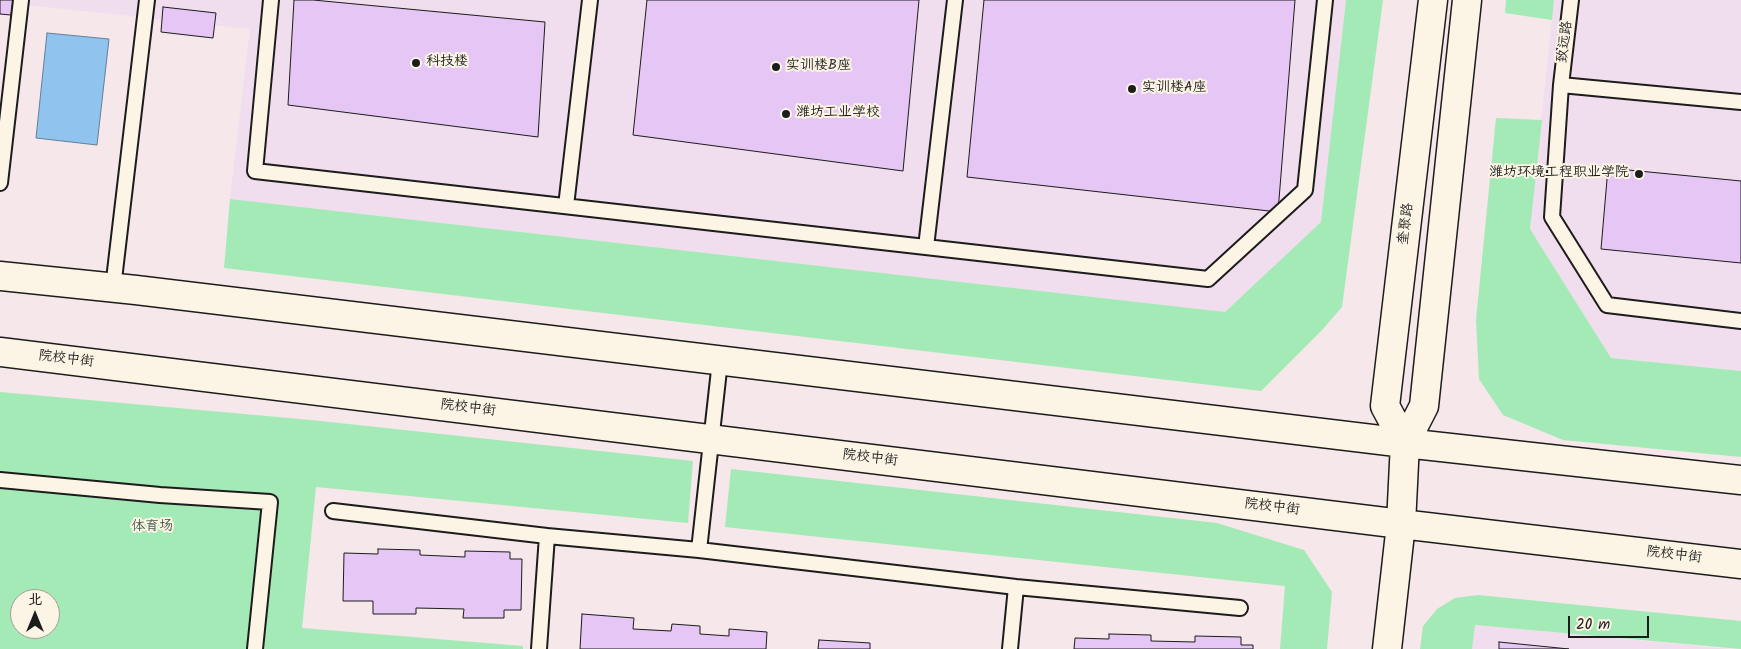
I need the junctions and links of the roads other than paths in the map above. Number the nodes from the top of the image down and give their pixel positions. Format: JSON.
{"nodes":[{"id":1,"x":21,"y":0,"type":"edge"},
{"id":2,"x":146,"y":0,"type":"edge"},
{"id":3,"x":271,"y":0,"type":"edge"},
{"id":4,"x":590,"y":0,"type":"edge"},
{"id":5,"x":955,"y":0,"type":"edge"},
{"id":6,"x":1325,"y":0,"type":"edge"},
{"id":7,"x":1433,"y":0,"type":"edge"},
{"id":8,"x":1467,"y":0,"type":"edge"},
{"id":9,"x":1571,"y":0,"type":"edge"},
{"id":10,"x":1561,"y":85,"type":"junction"},
{"id":11,"x":1741,"y":102,"type":"edge"},
{"id":12,"x":3,"y":134,"type":"edge"},
{"id":13,"x":0,"y":183,"type":"edge"},
{"id":14,"x":566,"y":206,"type":"junction"},
{"id":15,"x":926,"y":247,"type":"junction"},
{"id":16,"x":0,"y":276,"type":"edge"},
{"id":17,"x":113,"y":288,"type":"junction"},
{"id":18,"x":1741,"y":321,"type":"edge"},
{"id":19,"x":0,"y":352,"type":"edge"},
{"id":20,"x":720,"y":360,"type":"junction"},
{"id":21,"x":712,"y":439,"type":"junction"},
{"id":22,"x":1405,"y":443,"type":"junction"},
{"id":23,"x":0,"y":480,"type":"edge"},
{"id":24,"x":1741,"y":480,"type":"edge"},
{"id":25,"x":333,"y":511,"type":"dead end"},
{"id":26,"x":1401,"y":524,"type":"junction"},
{"id":27,"x":547,"y":536,"type":"junction"},
{"id":28,"x":699,"y":550,"type":"junction"},
{"id":29,"x":1741,"y":564,"type":"edge"},
{"id":30,"x":1016,"y":587,"type":"junction"},
{"id":31,"x":1240,"y":608,"type":"dead end"},
{"id":32,"x":255,"y":649,"type":"edge"},
{"id":33,"x":539,"y":649,"type":"edge"},
{"id":34,"x":1010,"y":649,"type":"edge"},
{"id":35,"x":1387,"y":649,"type":"edge"}],
"edges":[{"from":1,"to":12,"type":"lane"},
{"from":2,"to":17,"type":"lane"},
{"from":3,"to":14,"type":"lane"},
{"from":4,"to":14,"type":"lane"},
{"from":5,"to":15,"type":"lane"},
{"from":6,"to":15,"type":"lane"},
{"from":7,"to":22,"type":"main road","name":"奎聚路"},
{"from":8,"to":22,"type":"main road"},
{"from":9,"to":10,"type":"lane","name":"致远路"},
{"from":10,"to":11,"type":"lane"},
{"from":10,"to":18,"type":"lane","name":"致远路"},
{"from":12,"to":13,"type":"lane"},
{"from":14,"to":15,"type":"lane"},
{"from":16,"to":17,"type":"main road"},
{"from":17,"to":20,"type":"main road"},
{"from":19,"to":21,"type":"main road","name":"院校中街"},
{"from":20,"to":21,"type":"lane"},
{"from":20,"to":22,"type":"main road"},
{"from":21,"to":26,"type":"main road","name":"院校中街"},
{"from":21,"to":28,"type":"lane"},
{"from":22,"to":24,"type":"main road"},
{"from":22,"to":26,"type":"main road"},
{"from":23,"to":32,"type":"lane"},
{"from":25,"to":27,"type":"lane"},
{"from":26,"to":29,"type":"main road","name":"院校中街"},
{"from":26,"to":35,"type":"main road"},
{"from":27,"to":28,"type":"lane"},
{"from":27,"to":33,"type":"lane"},
{"from":28,"to":30,"type":"lane"},
{"from":30,"to":31,"type":"lane"},
{"from":30,"to":34,"type":"lane"}]}
